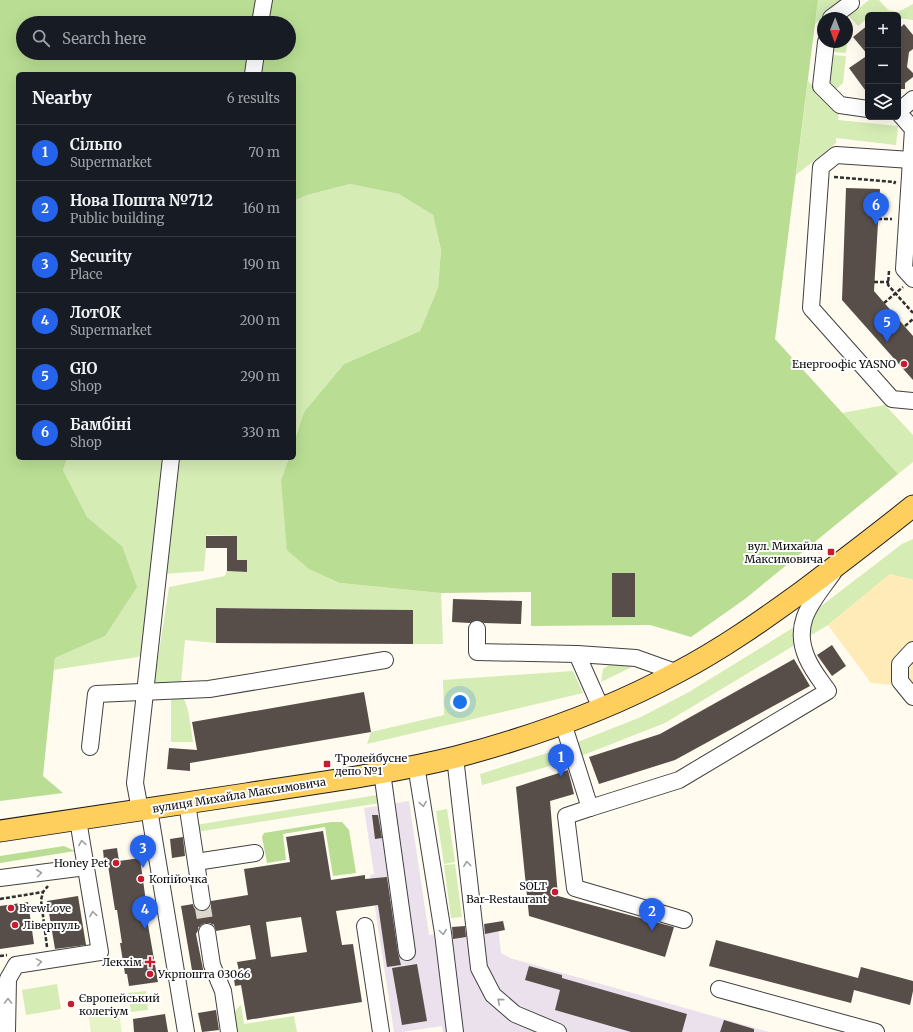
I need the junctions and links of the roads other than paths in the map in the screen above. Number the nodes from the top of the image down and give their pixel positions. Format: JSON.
{"nodes":[{"id":1,"x":264,"y":0,"type":"edge"},
{"id":2,"x":851,"y":3,"type":"dead end"},
{"id":3,"x":839,"y":12,"type":"edge"},
{"id":4,"x":261,"y":16,"type":"edge"},
{"id":5,"x":825,"y":48,"type":"edge"},
{"id":6,"x":255,"y":60,"type":"edge"},
{"id":7,"x":253,"y":72,"type":"edge"},
{"id":8,"x":913,"y":99,"type":"edge"},
{"id":9,"x":865,"y":109,"type":"edge"},
{"id":10,"x":913,"y":129,"type":"edge"},
{"id":11,"x":911,"y":160,"type":"junction"},
{"id":12,"x":911,"y":198,"type":"edge"},
{"id":13,"x":913,"y":279,"type":"edge"},
{"id":14,"x":913,"y":401,"type":"edge"},
{"id":15,"x":171,"y":460,"type":"edge"},
{"id":16,"x":913,"y":506,"type":"edge"},
{"id":17,"x":840,"y":563,"type":"junction"},
{"id":18,"x":477,"y":629,"type":"dead end"},
{"id":19,"x":913,"y":650,"type":"edge"},
{"id":20,"x":577,"y":654,"type":"junction"},
{"id":21,"x":385,"y":660,"type":"dead end"},
{"id":22,"x":678,"y":673,"type":"junction"},
{"id":23,"x":145,"y":691,"type":"junction"},
{"id":24,"x":913,"y":697,"type":"edge"},
{"id":25,"x":601,"y":708,"type":"junction"},
{"id":26,"x":563,"y":723,"type":"junction"},
{"id":27,"x":90,"y":747,"type":"dead end"},
{"id":28,"x":455,"y":757,"type":"junction"},
{"id":29,"x":416,"y":765,"type":"junction"},
{"id":30,"x":382,"y":772,"type":"junction"},
{"id":31,"x":187,"y":803,"type":"junction"},
{"id":32,"x":590,"y":808,"type":"junction"},
{"id":33,"x":144,"y":810,"type":"junction"},
{"id":34,"x":78,"y":820,"type":"junction"},
{"id":35,"x":0,"y":831,"type":"edge"},
{"id":36,"x":255,"y":852,"type":"dead end"},
{"id":37,"x":196,"y":862,"type":"junction"},
{"id":38,"x":86,"y":867,"type":"junction"},
{"id":39,"x":0,"y":878,"type":"edge"},
{"id":40,"x":202,"y":902,"type":"tunnel mouth"},
{"id":41,"x":684,"y":920,"type":"dead end"},
{"id":42,"x":365,"y":926,"type":"dead end"},
{"id":43,"x":207,"y":932,"type":"tunnel mouth"},
{"id":44,"x":407,"y":952,"type":"dead end"},
{"id":45,"x":4,"y":979,"type":"edge"},
{"id":46,"x":719,"y":989,"type":"dead end"},
{"id":47,"x":515,"y":1014,"type":"junction"},
{"id":48,"x":5,"y":1026,"type":"edge"},
{"id":49,"x":186,"y":1032,"type":"edge"},
{"id":50,"x":229,"y":1032,"type":"edge"},
{"id":51,"x":381,"y":1032,"type":"edge"},
{"id":52,"x":455,"y":1032,"type":"edge"},
{"id":53,"x":529,"y":1032,"type":"edge"},
{"id":54,"x":558,"y":1032,"type":"edge"},
{"id":55,"x":876,"y":1032,"type":"edge"}],
"edges":[{"from":1,"to":4,"type":"street"},
{"from":2,"to":3,"type":"street"},
{"from":5,"to":9,"type":"street"},
{"from":6,"to":7,"type":"street"},
{"from":8,"to":10,"type":"street"},
{"from":10,"to":11,"type":"street"},
{"from":11,"to":12,"type":"street"},
{"from":11,"to":14,"type":"street"},
{"from":12,"to":13,"type":"street"},
{"from":15,"to":23,"type":"street"},
{"from":16,"to":17,"type":"main road","name":"вулиця Михайла Максимовича"},
{"from":17,"to":22,"type":"main road","name":"вулиця Михайла Максимовича"},
{"from":17,"to":32,"type":"street"},
{"from":18,"to":20,"type":"street"},
{"from":19,"to":24,"type":"street"},
{"from":20,"to":22,"type":"street"},
{"from":20,"to":25,"type":"street"},
{"from":21,"to":23,"type":"street"},
{"from":22,"to":25,"type":"main road","name":"вулиця Михайла Максимовича"},
{"from":23,"to":27,"type":"street"},
{"from":23,"to":33,"type":"street"},
{"from":25,"to":26,"type":"main road","name":"вулиця Михайла Максимовича"},
{"from":26,"to":28,"type":"main road","name":"вулиця Михайла Максимовича"},
{"from":26,"to":32,"type":"street"},
{"from":28,"to":29,"type":"main road","name":"вулиця Михайла Максимовича"},
{"from":47,"to":28,"type":"street","one_way":true},
{"from":29,"to":30,"type":"main road","name":"вулиця Михайла Максимовича"},
{"from":29,"to":52,"type":"street","one_way":true},
{"from":30,"to":31,"type":"main road","name":"вулиця Михайла Максимовича"},
{"from":30,"to":44,"type":"street"},
{"from":31,"to":33,"type":"main road","name":"вулиця Михайла Максимовича"},
{"from":31,"to":37,"type":"street"},
{"from":32,"to":41,"type":"street"},
{"from":33,"to":34,"type":"main road","name":"вулиця Михайла Максимовича"},
{"from":33,"to":49,"type":"street"},
{"from":34,"to":35,"type":"main road","name":"вулиця Михайла Максимовича"},
{"from":38,"to":34,"type":"street","one_way":true},
{"from":36,"to":37,"type":"street"},
{"from":37,"to":40,"type":"street"},
{"from":39,"to":38,"type":"street","one_way":true},
{"from":45,"to":38,"type":"street","one_way":true},
{"from":42,"to":51,"type":"street"},
{"from":43,"to":50,"type":"street"},
{"from":48,"to":45,"type":"street","one_way":true},
{"from":46,"to":55,"type":"street"},
{"from":47,"to":53,"type":"street"},
{"from":47,"to":54,"type":"street"}]}
